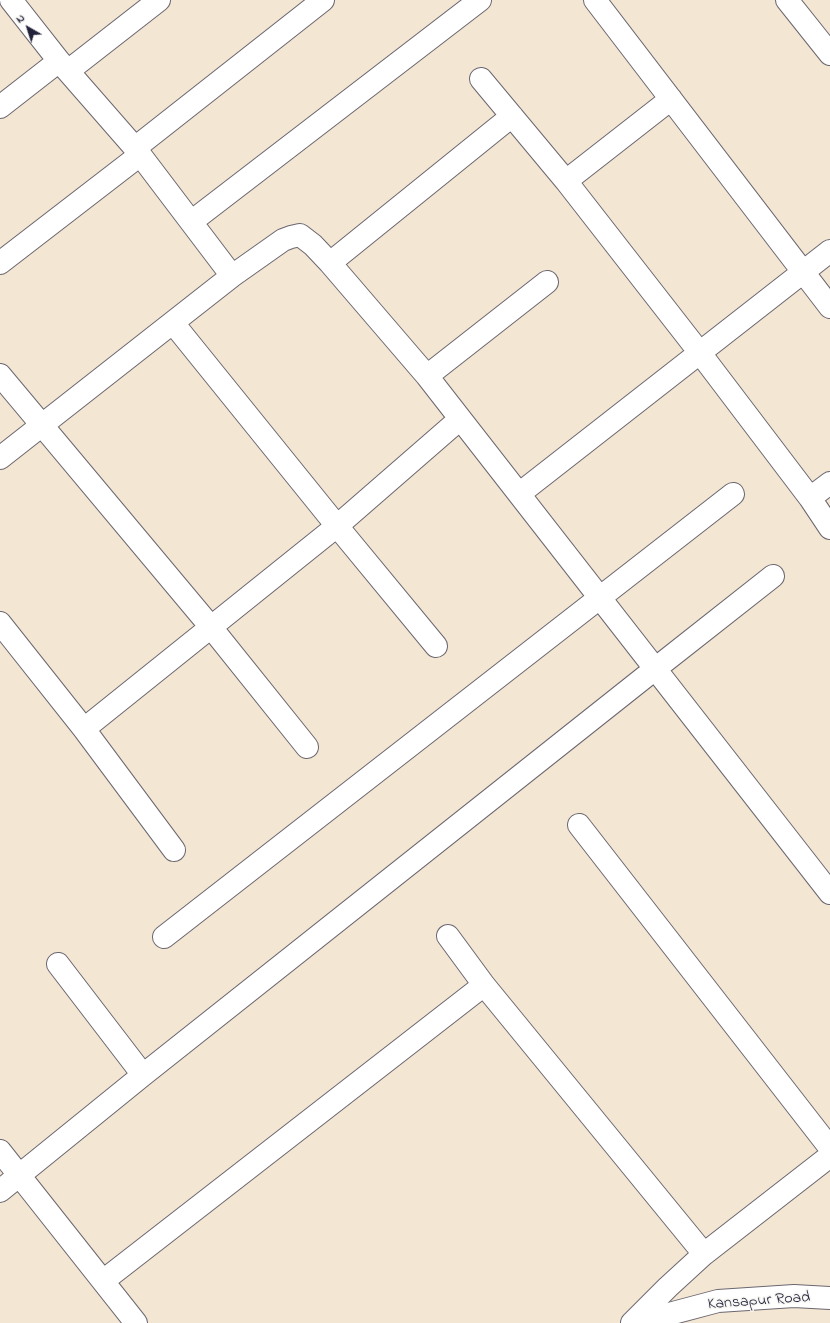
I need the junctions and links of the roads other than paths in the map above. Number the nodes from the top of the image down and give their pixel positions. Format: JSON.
{"nodes":[{"id":1,"x":11,"y":0,"type":"edge"},
{"id":2,"x":159,"y":0,"type":"edge"},
{"id":3,"x":323,"y":0,"type":"edge"},
{"id":4,"x":480,"y":0,"type":"edge"},
{"id":5,"x":595,"y":0,"type":"edge"},
{"id":6,"x":792,"y":2,"type":"edge"},
{"id":7,"x":830,"y":54,"type":"edge"},
{"id":8,"x":64,"y":66,"type":"junction"},
{"id":9,"x":481,"y":79,"type":"dead end"},
{"id":10,"x":671,"y":99,"type":"junction"},
{"id":11,"x":0,"y":107,"type":"edge"},
{"id":12,"x":512,"y":116,"type":"junction"},
{"id":13,"x":137,"y":151,"type":"junction"},
{"id":14,"x":566,"y":181,"type":"junction"},
{"id":15,"x":191,"y":222,"type":"junction"},
{"id":16,"x":830,"y":251,"type":"edge"},
{"id":17,"x":0,"y":263,"type":"edge"},
{"id":18,"x":330,"y":263,"type":"junction"},
{"id":19,"x":803,"y":272,"type":"junction"},
{"id":20,"x":232,"y":276,"type":"junction"},
{"id":21,"x":547,"y":282,"type":"dead end"},
{"id":22,"x":830,"y":307,"type":"edge"},
{"id":23,"x":173,"y":323,"type":"junction"},
{"id":24,"x":700,"y":353,"type":"junction"},
{"id":25,"x":0,"y":375,"type":"edge"},
{"id":26,"x":427,"y":376,"type":"junction"},
{"id":27,"x":460,"y":419,"type":"junction"},
{"id":28,"x":42,"y":425,"type":"junction"},
{"id":29,"x":0,"y":458,"type":"edge"},
{"id":30,"x":830,"y":483,"type":"edge"},
{"id":31,"x":519,"y":494,"type":"junction"},
{"id":32,"x":733,"y":494,"type":"dead end"},
{"id":33,"x":810,"y":498,"type":"junction"},
{"id":34,"x":336,"y":526,"type":"junction"},
{"id":35,"x":830,"y":528,"type":"edge"},
{"id":36,"x":773,"y":576,"type":"dead end"},
{"id":37,"x":600,"y":598,"type":"junction"},
{"id":38,"x":0,"y":623,"type":"edge"},
{"id":39,"x":210,"y":626,"type":"junction"},
{"id":40,"x":436,"y":646,"type":"dead end"},
{"id":41,"x":655,"y":669,"type":"junction"},
{"id":42,"x":84,"y":729,"type":"junction"},
{"id":43,"x":307,"y":747,"type":"dead end"},
{"id":44,"x":579,"y":824,"type":"dead end"},
{"id":45,"x":174,"y":850,"type":"dead end"},
{"id":46,"x":830,"y":893,"type":"edge"},
{"id":47,"x":448,"y":936,"type":"dead end"},
{"id":48,"x":164,"y":937,"type":"dead end"},
{"id":49,"x":58,"y":964,"type":"dead end"},
{"id":50,"x":484,"y":985,"type":"junction"},
{"id":51,"x":143,"y":1075,"type":"junction"},
{"id":52,"x":830,"y":1148,"type":"edge"},
{"id":53,"x":0,"y":1151,"type":"edge"},
{"id":54,"x":830,"y":1156,"type":"edge"},
{"id":55,"x":20,"y":1176,"type":"junction"},
{"id":56,"x":0,"y":1191,"type":"edge"},
{"id":57,"x":704,"y":1254,"type":"junction"},
{"id":58,"x":103,"y":1281,"type":"junction"},
{"id":59,"x":830,"y":1298,"type":"edge"},
{"id":60,"x":136,"y":1323,"type":"edge"},
{"id":61,"x":632,"y":1323,"type":"edge"},
{"id":62,"x":644,"y":1323,"type":"edge"}],
"edges":[{"from":1,"to":8,"type":"street"},
{"from":2,"to":8,"type":"street"},
{"from":3,"to":13,"type":"street"},
{"from":4,"to":15,"type":"street"},
{"from":5,"to":10,"type":"street"},
{"from":6,"to":7,"type":"street"},
{"from":8,"to":11,"type":"street"},
{"from":8,"to":13,"type":"street"},
{"from":9,"to":12,"type":"street"},
{"from":10,"to":14,"type":"street"},
{"from":10,"to":19,"type":"street"},
{"from":12,"to":14,"type":"street"},
{"from":12,"to":18,"type":"street"},
{"from":13,"to":15,"type":"street"},
{"from":13,"to":17,"type":"street"},
{"from":14,"to":24,"type":"street"},
{"from":15,"to":20,"type":"street"},
{"from":16,"to":19,"type":"street"},
{"from":18,"to":20,"type":"street"},
{"from":18,"to":26,"type":"street"},
{"from":19,"to":22,"type":"street"},
{"from":19,"to":24,"type":"street"},
{"from":20,"to":23,"type":"street"},
{"from":21,"to":26,"type":"street"},
{"from":23,"to":28,"type":"street"},
{"from":23,"to":34,"type":"street"},
{"from":24,"to":31,"type":"street"},
{"from":24,"to":33,"type":"street"},
{"from":25,"to":28,"type":"street"},
{"from":26,"to":27,"type":"street"},
{"from":27,"to":31,"type":"street"},
{"from":27,"to":34,"type":"street"},
{"from":28,"to":29,"type":"street"},
{"from":28,"to":39,"type":"street"},
{"from":30,"to":33,"type":"street"},
{"from":31,"to":37,"type":"street"},
{"from":32,"to":37,"type":"street"},
{"from":33,"to":35,"type":"street"},
{"from":34,"to":39,"type":"street"},
{"from":34,"to":40,"type":"street"},
{"from":36,"to":41,"type":"street"},
{"from":37,"to":41,"type":"street"},
{"from":37,"to":48,"type":"street"},
{"from":38,"to":42,"type":"street"},
{"from":39,"to":42,"type":"street"},
{"from":39,"to":43,"type":"street"},
{"from":41,"to":46,"type":"street"},
{"from":41,"to":51,"type":"street"},
{"from":42,"to":45,"type":"street"},
{"from":44,"to":52,"type":"street"},
{"from":47,"to":50,"type":"street"},
{"from":49,"to":51,"type":"street"},
{"from":50,"to":57,"type":"street"},
{"from":50,"to":58,"type":"street"},
{"from":51,"to":55,"type":"street"},
{"from":53,"to":55,"type":"street"},
{"from":54,"to":57,"type":"street"},
{"from":55,"to":56,"type":"street"},
{"from":55,"to":58,"type":"street"},
{"from":57,"to":61,"type":"street"},
{"from":58,"to":60,"type":"street"},
{"from":59,"to":62,"type":"street","name":"Kansapur Road"}]}
